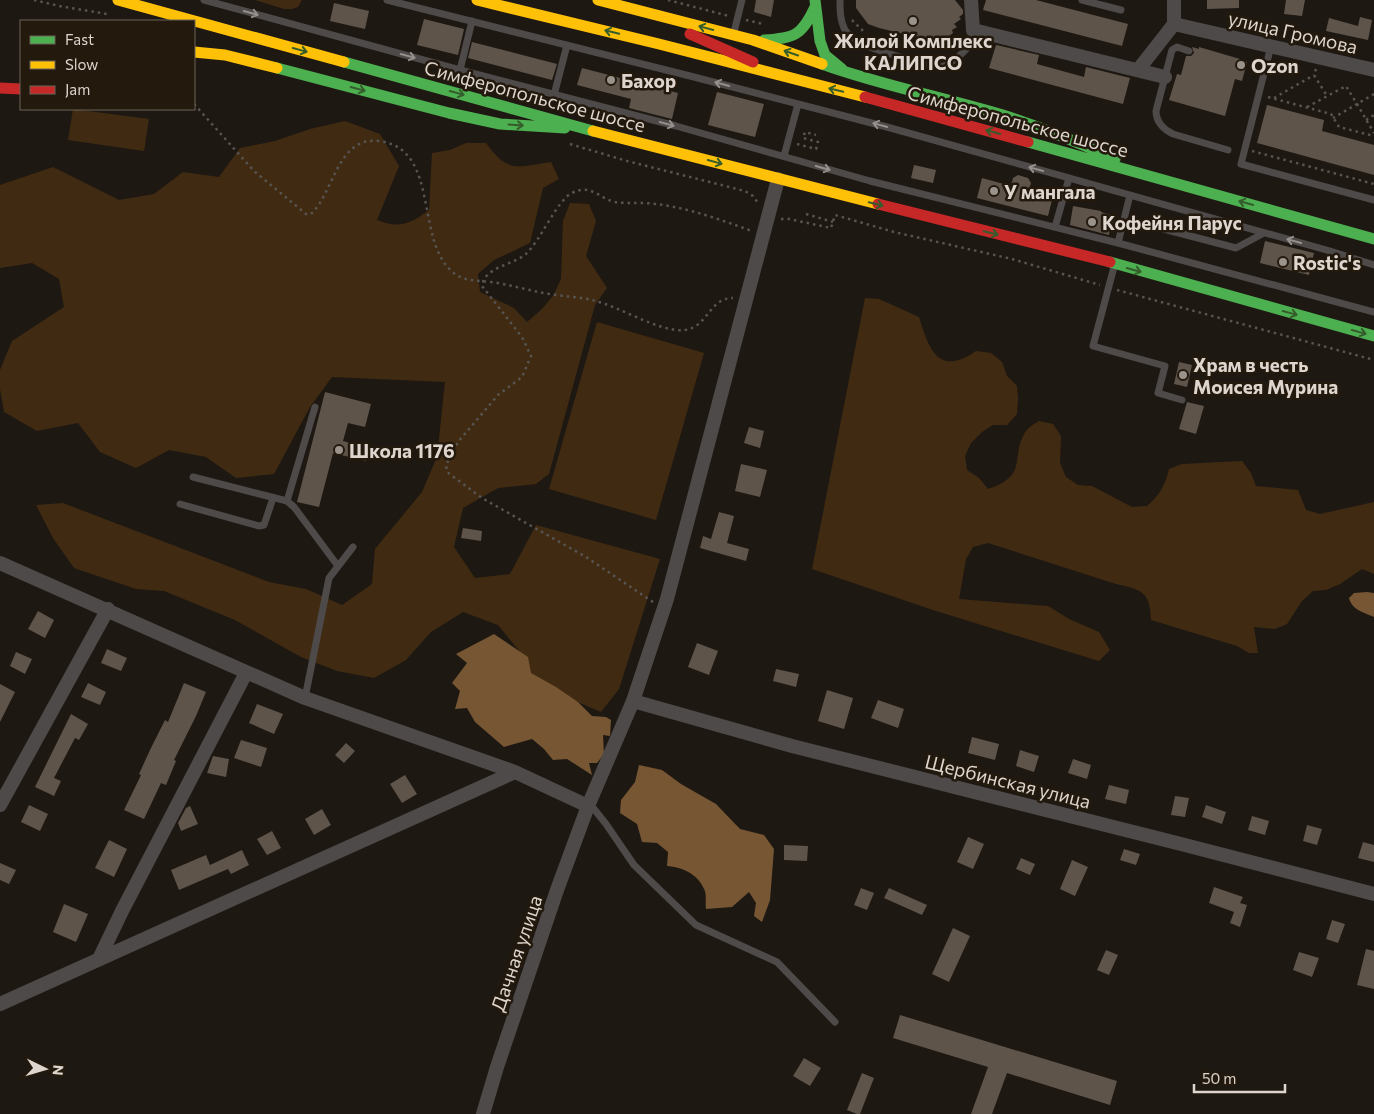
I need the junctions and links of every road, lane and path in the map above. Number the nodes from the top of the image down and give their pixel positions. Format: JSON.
{"nodes":[{"id":1,"x":34,"y":0,"type":"edge"},
{"id":2,"x":118,"y":0,"type":"edge"},
{"id":3,"x":204,"y":0,"type":"edge"},
{"id":4,"x":387,"y":0,"type":"edge"},
{"id":5,"x":477,"y":0,"type":"edge"},
{"id":6,"x":598,"y":0,"type":"edge"},
{"id":7,"x":742,"y":0,"type":"edge"},
{"id":8,"x":840,"y":0,"type":"edge"},
{"id":9,"x":971,"y":0,"type":"edge"},
{"id":10,"x":1082,"y":0,"type":"edge"},
{"id":11,"x":1174,"y":0,"type":"edge"},
{"id":12,"x":815,"y":4,"type":"edge"},
{"id":13,"x":1121,"y":10,"type":"dead end"},
{"id":14,"x":651,"y":13,"type":"junction"},
{"id":15,"x":849,"y":14,"type":"dead end"},
{"id":16,"x":113,"y":15,"type":"dead end"},
{"id":17,"x":191,"y":20,"type":"edge"},
{"id":18,"x":195,"y":21,"type":"edge"},
{"id":19,"x":472,"y":21,"type":"junction"},
{"id":20,"x":1174,"y":24,"type":"junction"},
{"id":21,"x":973,"y":30,"type":"junction"},
{"id":22,"x":733,"y":35,"type":"junction"},
{"id":23,"x":753,"y":40,"type":"junction"},
{"id":24,"x":567,"y":45,"type":"junction"},
{"id":25,"x":1271,"y":46,"type":"junction"},
{"id":26,"x":916,"y":50,"type":"dead end"},
{"id":27,"x":1189,"y":51,"type":"dead end"},
{"id":28,"x":195,"y":52,"type":"edge"},
{"id":29,"x":1318,"y":57,"type":"junction"},
{"id":30,"x":460,"y":70,"type":"junction"},
{"id":31,"x":1138,"y":70,"type":"junction"},
{"id":32,"x":1374,"y":70,"type":"edge"},
{"id":33,"x":777,"y":75,"type":"junction"},
{"id":34,"x":853,"y":75,"type":"junction"},
{"id":35,"x":1314,"y":75,"type":"junction"},
{"id":36,"x":1165,"y":77,"type":"junction"},
{"id":37,"x":0,"y":88,"type":"edge"},
{"id":38,"x":20,"y":89,"type":"edge"},
{"id":39,"x":554,"y":94,"type":"junction"},
{"id":40,"x":1374,"y":94,"type":"edge"},
{"id":41,"x":1326,"y":96,"type":"junction"},
{"id":42,"x":1268,"y":97,"type":"dead end"},
{"id":43,"x":1274,"y":98,"type":"junction"},
{"id":44,"x":798,"y":104,"type":"junction"},
{"id":45,"x":1356,"y":104,"type":"junction"},
{"id":46,"x":195,"y":105,"type":"edge"},
{"id":47,"x":1307,"y":107,"type":"junction"},
{"id":48,"x":1374,"y":115,"type":"edge"},
{"id":49,"x":1334,"y":118,"type":"junction"},
{"id":50,"x":1366,"y":120,"type":"junction"},
{"id":51,"x":586,"y":128,"type":"junction"},
{"id":52,"x":1374,"y":134,"type":"edge"},
{"id":53,"x":816,"y":135,"type":"dead end"},
{"id":54,"x":788,"y":141,"type":"junction"},
{"id":55,"x":1245,"y":149,"type":"junction"},
{"id":56,"x":1228,"y":150,"type":"dead end"},
{"id":57,"x":784,"y":156,"type":"junction"},
{"id":58,"x":1070,"y":178,"type":"junction"},
{"id":59,"x":1158,"y":178,"type":"junction"},
{"id":60,"x":778,"y":179,"type":"junction"},
{"id":61,"x":1374,"y":184,"type":"edge"},
{"id":62,"x":1130,"y":194,"type":"junction"},
{"id":63,"x":1374,"y":200,"type":"edge"},
{"id":64,"x":806,"y":214,"type":"dead end"},
{"id":65,"x":833,"y":222,"type":"dead end"},
{"id":66,"x":1055,"y":227,"type":"junction"},
{"id":67,"x":1156,"y":227,"type":"dead end"},
{"id":68,"x":752,"y":231,"type":"dead end"},
{"id":69,"x":1264,"y":233,"type":"junction"},
{"id":70,"x":1374,"y":238,"type":"edge"},
{"id":71,"x":1118,"y":243,"type":"junction"},
{"id":72,"x":1115,"y":264,"type":"junction"},
{"id":73,"x":1374,"y":265,"type":"edge"},
{"id":74,"x":482,"y":282,"type":"junction"},
{"id":75,"x":734,"y":298,"type":"dead end"},
{"id":76,"x":1374,"y":312,"type":"edge"},
{"id":77,"x":1374,"y":336,"type":"edge"},
{"id":78,"x":1182,"y":400,"type":"dead end"},
{"id":79,"x":315,"y":407,"type":"dead end"},
{"id":80,"x":193,"y":477,"type":"dead end"},
{"id":81,"x":273,"y":498,"type":"junction"},
{"id":82,"x":287,"y":501,"type":"junction"},
{"id":83,"x":180,"y":504,"type":"dead end"},
{"id":84,"x":353,"y":547,"type":"dead end"},
{"id":85,"x":0,"y":563,"type":"edge"},
{"id":86,"x":338,"y":566,"type":"junction"},
{"id":87,"x":655,"y":603,"type":"dead end"},
{"id":88,"x":108,"y":610,"type":"junction"},
{"id":89,"x":246,"y":673,"type":"junction"},
{"id":90,"x":305,"y":698,"type":"junction"},
{"id":91,"x":633,"y":701,"type":"junction"},
{"id":92,"x":515,"y":772,"type":"junction"},
{"id":93,"x":0,"y":805,"type":"edge"},
{"id":94,"x":588,"y":806,"type":"junction"},
{"id":95,"x":1374,"y":894,"type":"edge"},
{"id":96,"x":99,"y":959,"type":"junction"},
{"id":97,"x":0,"y":1004,"type":"edge"},
{"id":98,"x":835,"y":1022,"type":"dead end"},
{"id":99,"x":483,"y":1114,"type":"edge"}],
"edges":[{"from":1,"to":16,"type":"path"},
{"from":2,"to":17,"type":"main road","name":"Симферопольское шоссе","one_way":true},
{"from":3,"to":30,"type":"lane","one_way":true},
{"from":4,"to":19,"type":"lane"},
{"from":33,"to":5,"type":"main road","name":"Симферопольское шоссе","one_way":true},
{"from":6,"to":14,"type":"main road"},
{"from":7,"to":22,"type":"lane"},
{"from":8,"to":21,"type":"lane"},
{"from":9,"to":21,"type":"street"},
{"from":10,"to":13,"type":"lane"},
{"from":11,"to":20,"type":"street"},
{"from":12,"to":23,"type":"main road"},
{"from":12,"to":34,"type":"main road"},
{"from":22,"to":14,"type":"main road","one_way":true},
{"from":14,"to":33,"type":"main road"},
{"from":15,"to":26,"type":"path"},
{"from":18,"to":51,"type":"main road","name":"Симферопольское шоссе","one_way":true},
{"from":19,"to":24,"type":"lane"},
{"from":19,"to":30,"type":"lane"},
{"from":20,"to":25,"type":"street","name":"улица Громова"},
{"from":20,"to":31,"type":"street"},
{"from":21,"to":31,"type":"street"},
{"from":22,"to":23,"type":"main road"},
{"from":34,"to":23,"type":"main road","one_way":true},
{"from":24,"to":39,"type":"lane"},
{"from":44,"to":24,"type":"lane","one_way":true},
{"from":25,"to":29,"type":"street","name":"улица Громова"},
{"from":25,"to":55,"type":"lane"},
{"from":27,"to":36,"type":"lane"},
{"from":28,"to":51,"type":"main road","one_way":true,"bridge":true},
{"from":29,"to":32,"type":"street","name":"улица Громова"},
{"from":29,"to":35,"type":"path"},
{"from":30,"to":39,"type":"lane"},
{"from":31,"to":36,"type":"street"},
{"from":59,"to":33,"type":"main road","name":"Симферопольское шоссе","one_way":true},
{"from":34,"to":59,"type":"main road"},
{"from":35,"to":41,"type":"path"},
{"from":35,"to":43,"type":"path"},
{"from":36,"to":56,"type":"lane"},
{"from":37,"to":38,"type":"main road"},
{"from":39,"to":57,"type":"lane","one_way":true},
{"from":40,"to":45,"type":"path"},
{"from":41,"to":45,"type":"path"},
{"from":41,"to":47,"type":"path"},
{"from":42,"to":43,"type":"path"},
{"from":43,"to":47,"type":"path"},
{"from":44,"to":54,"type":"lane"},
{"from":58,"to":44,"type":"lane","one_way":true},
{"from":45,"to":49,"type":"path"},
{"from":45,"to":50,"type":"path"},
{"from":46,"to":74,"type":"path"},
{"from":47,"to":49,"type":"path"},
{"from":48,"to":50,"type":"path"},
{"from":49,"to":52,"type":"path"},
{"from":50,"to":52,"type":"path"},
{"from":51,"to":60,"type":"main road","name":"Симферопольское шоссе","one_way":true},
{"from":53,"to":54,"type":"path"},
{"from":54,"to":57,"type":"lane"},
{"from":55,"to":61,"type":"path"},
{"from":55,"to":63,"type":"lane"},
{"from":57,"to":66,"type":"lane","one_way":true},
{"from":58,"to":62,"type":"lane"},
{"from":58,"to":66,"type":"lane"},
{"from":70,"to":59,"type":"main road","name":"Симферопольское шоссе","one_way":true},
{"from":60,"to":72,"type":"main road","name":"Симферопольское шоссе","one_way":true},
{"from":60,"to":91,"type":"street","name":"Дачная улица"},
{"from":62,"to":69,"type":"lane"},
{"from":62,"to":71,"type":"lane"},
{"from":64,"to":65,"type":"path"},
{"from":66,"to":71,"type":"lane"},
{"from":67,"to":69,"type":"lane"},
{"from":68,"to":74,"type":"path"},
{"from":73,"to":69,"type":"lane","one_way":true},
{"from":71,"to":76,"type":"lane"},
{"from":72,"to":77,"type":"main road","one_way":true},
{"from":72,"to":78,"type":"lane"},
{"from":74,"to":75,"type":"path"},
{"from":74,"to":87,"type":"path"},
{"from":79,"to":82,"type":"lane"},
{"from":80,"to":81,"type":"lane"},
{"from":81,"to":82,"type":"lane"},
{"from":81,"to":83,"type":"lane"},
{"from":82,"to":86,"type":"lane"},
{"from":84,"to":86,"type":"lane"},
{"from":85,"to":88,"type":"street"},
{"from":86,"to":90,"type":"lane"},
{"from":88,"to":89,"type":"street"},
{"from":88,"to":93,"type":"street"},
{"from":89,"to":90,"type":"street"},
{"from":89,"to":96,"type":"street"},
{"from":90,"to":92,"type":"street"},
{"from":91,"to":94,"type":"street","name":"Дачная улица"},
{"from":91,"to":95,"type":"street","name":"Щербинская улица"},
{"from":92,"to":94,"type":"street"},
{"from":92,"to":96,"type":"street"},
{"from":94,"to":98,"type":"lane"},
{"from":94,"to":99,"type":"street","name":"Дачная улица"},
{"from":96,"to":97,"type":"street"}]}
